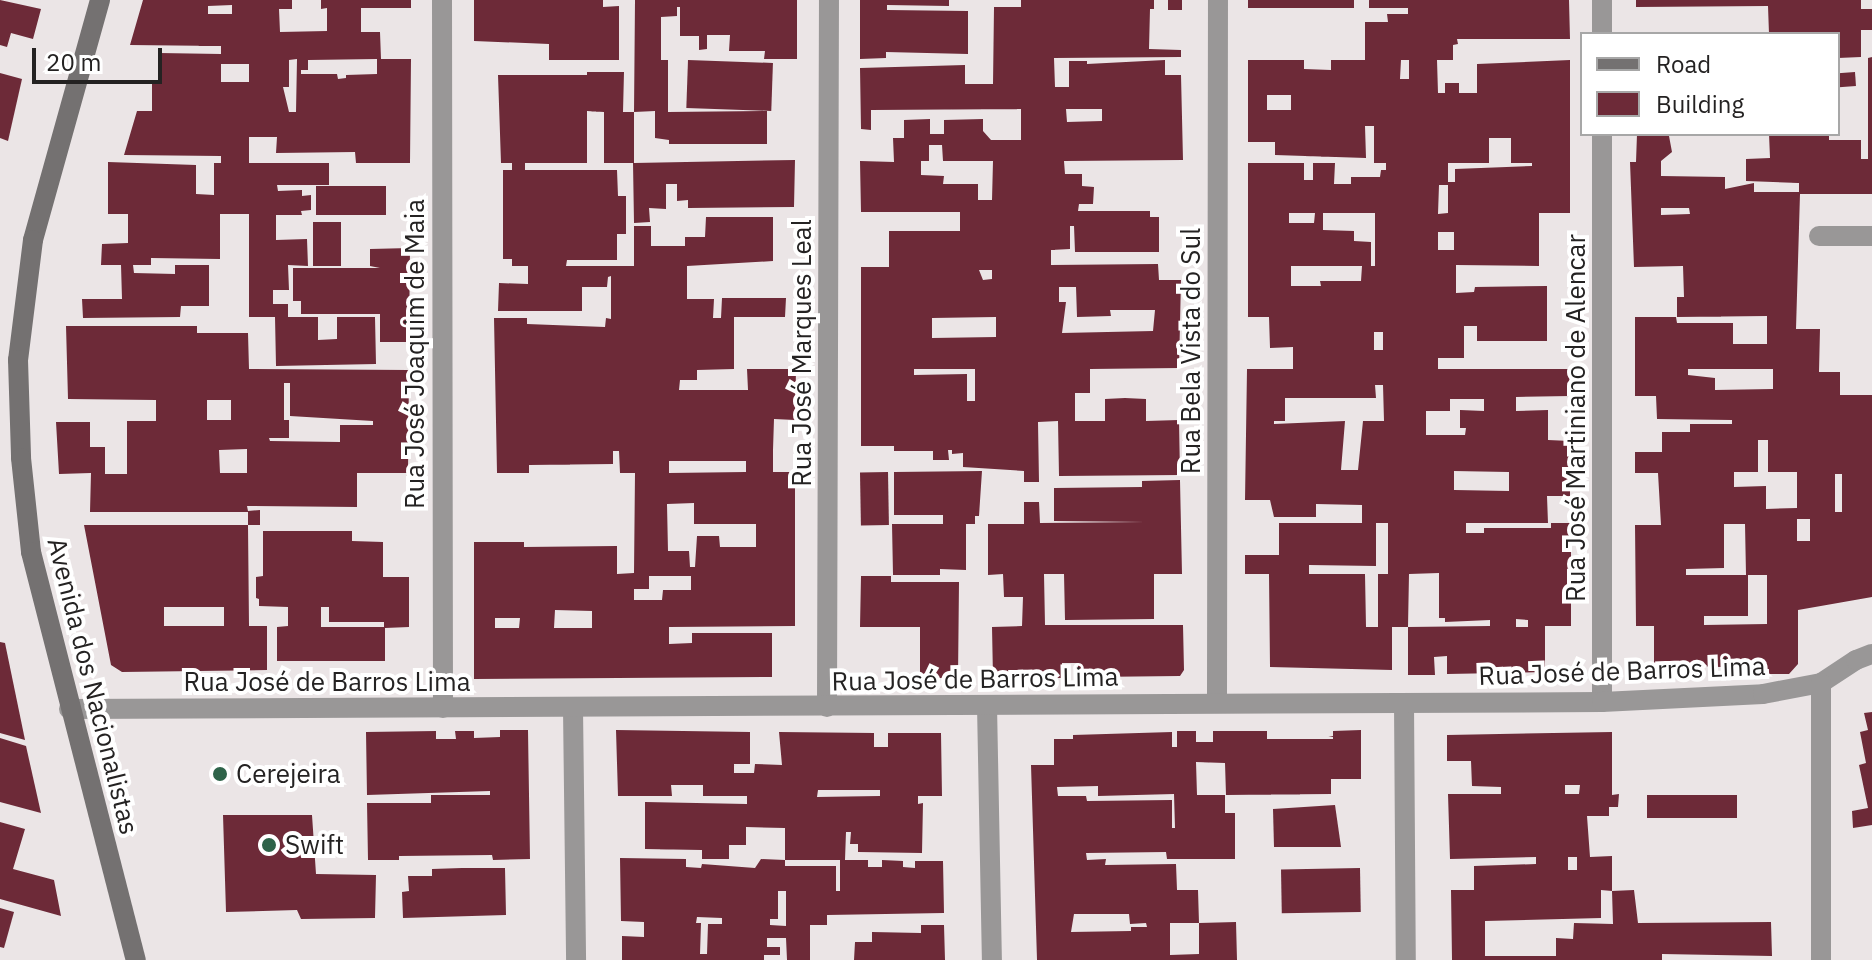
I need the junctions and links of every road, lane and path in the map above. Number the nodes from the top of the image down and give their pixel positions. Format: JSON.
{"nodes":[{"id":1,"x":100,"y":0,"type":"edge"},
{"id":2,"x":442,"y":0,"type":"edge"},
{"id":3,"x":829,"y":0,"type":"edge"},
{"id":4,"x":1218,"y":0,"type":"edge"},
{"id":5,"x":1602,"y":0,"type":"edge"},
{"id":6,"x":1602,"y":32,"type":"edge"},
{"id":7,"x":1602,"y":136,"type":"edge"},
{"id":8,"x":1819,"y":236,"type":"dead end"},
{"id":9,"x":1872,"y":236,"type":"edge"},
{"id":10,"x":1872,"y":654,"type":"edge"},
{"id":11,"x":1821,"y":683,"type":"junction"},
{"id":12,"x":1217,"y":702,"type":"junction"},
{"id":13,"x":1602,"y":702,"type":"junction"},
{"id":14,"x":1404,"y":703,"type":"junction"},
{"id":15,"x":987,"y":705,"type":"junction"},
{"id":16,"x":827,"y":707,"type":"junction"},
{"id":17,"x":443,"y":708,"type":"junction"},
{"id":18,"x":573,"y":708,"type":"junction"},
{"id":19,"x":69,"y":709,"type":"junction"},
{"id":20,"x":136,"y":960,"type":"edge"},
{"id":21,"x":576,"y":960,"type":"edge"},
{"id":22,"x":992,"y":960,"type":"edge"},
{"id":23,"x":1406,"y":960,"type":"edge"},
{"id":24,"x":1821,"y":960,"type":"edge"}],
"edges":[{"from":1,"to":19,"type":"main road","name":"Avenida dos Nacionalistas"},
{"from":2,"to":17,"type":"street","name":"Rua José Joaquim de Maia"},
{"from":3,"to":16,"type":"street","name":"Rua José Marques Leal"},
{"from":4,"to":12,"type":"street","name":"Rua Bela Vista do Sul"},
{"from":5,"to":6,"type":"street"},
{"from":7,"to":13,"type":"street","name":"Rua José Martiniano de Alencar"},
{"from":8,"to":9,"type":"street"},
{"from":10,"to":11,"type":"street","name":"Rua José de Barros Lima"},
{"from":11,"to":13,"type":"street","name":"Rua José de Barros Lima"},
{"from":11,"to":24,"type":"street"},
{"from":12,"to":14,"type":"street","name":"Rua José de Barros Lima"},
{"from":12,"to":15,"type":"street","name":"Rua José de Barros Lima"},
{"from":13,"to":14,"type":"street","name":"Rua José de Barros Lima"},
{"from":14,"to":23,"type":"street"},
{"from":15,"to":16,"type":"street","name":"Rua José de Barros Lima"},
{"from":15,"to":22,"type":"street"},
{"from":16,"to":18,"type":"street","name":"Rua José de Barros Lima"},
{"from":17,"to":18,"type":"street","name":"Rua José de Barros Lima"},
{"from":17,"to":19,"type":"street","name":"Rua José de Barros Lima"},
{"from":18,"to":21,"type":"street"},
{"from":19,"to":20,"type":"main road","name":"Avenida dos Nacionalistas"}]}
